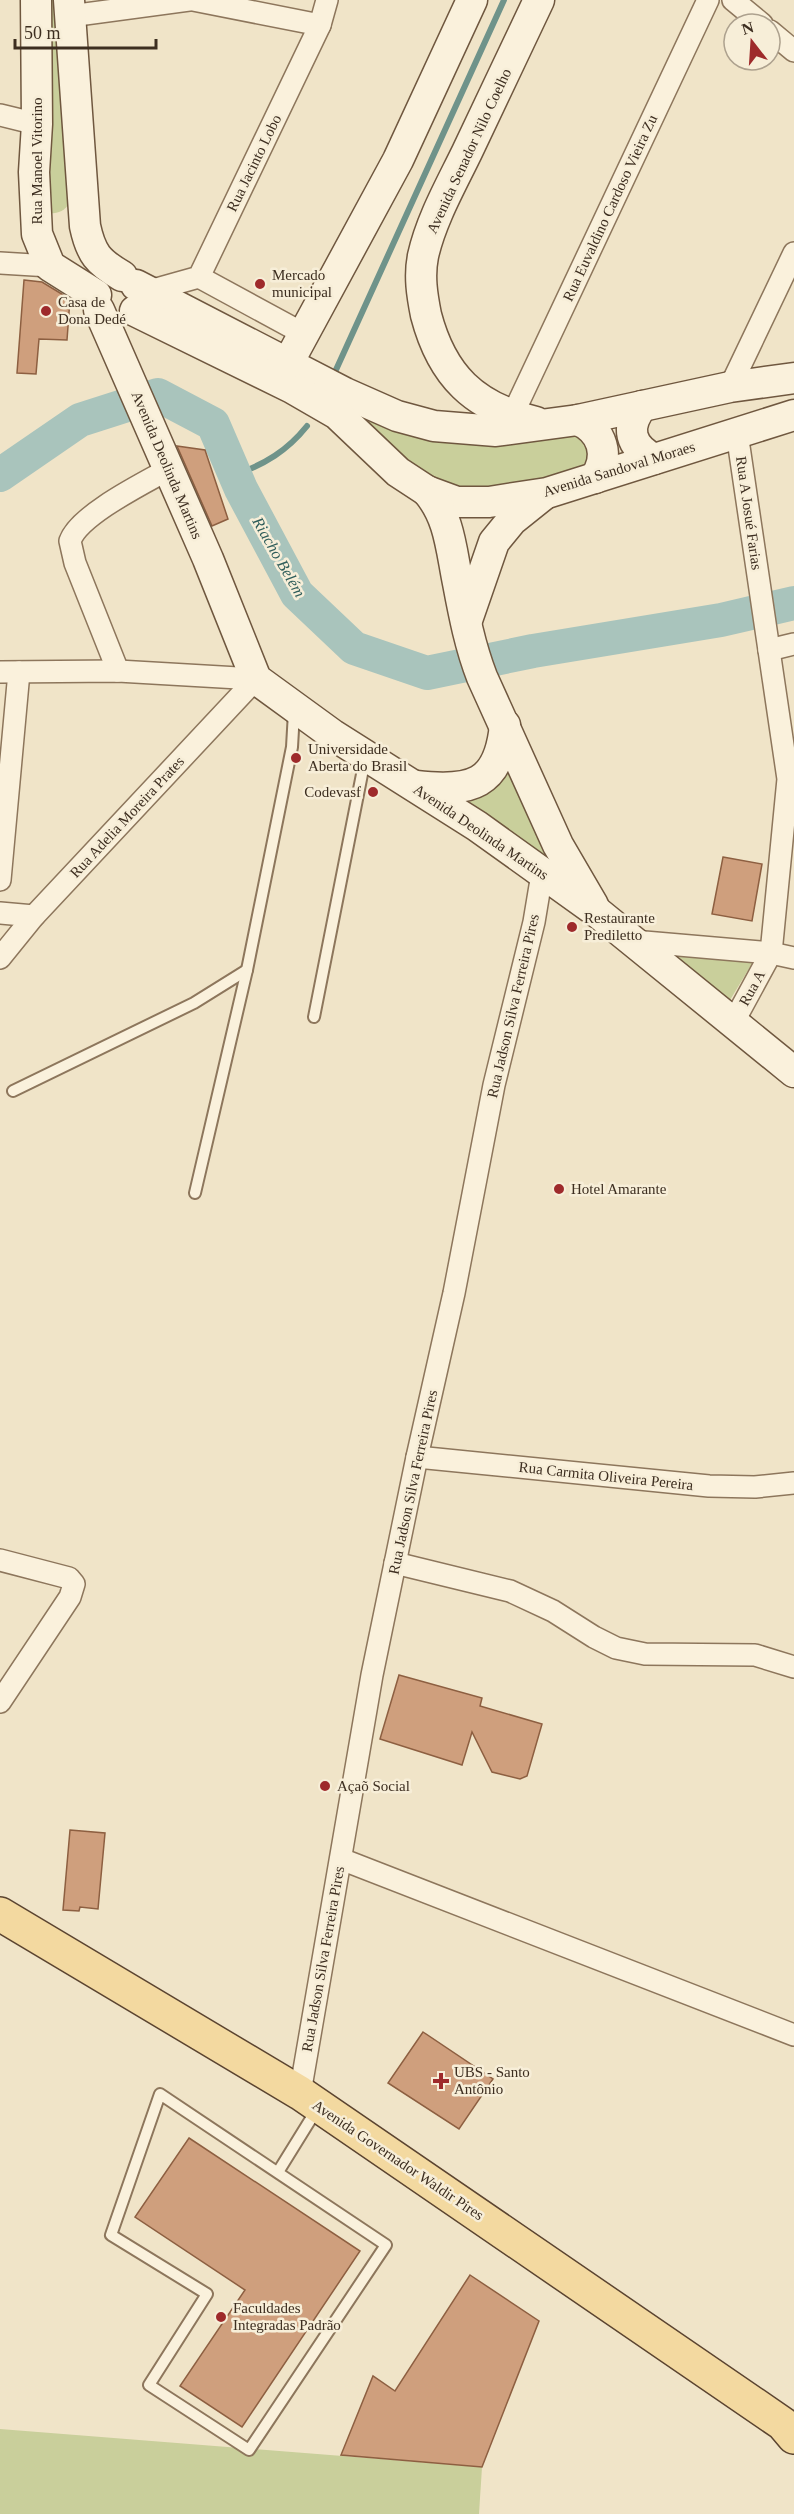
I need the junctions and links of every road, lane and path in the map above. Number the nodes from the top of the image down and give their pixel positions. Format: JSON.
{"nodes":[{"id":1,"x":36,"y":0,"type":"edge"},
{"id":2,"x":191,"y":0,"type":"edge"},
{"id":3,"x":327,"y":0,"type":"edge"},
{"id":4,"x":472,"y":0,"type":"edge"},
{"id":5,"x":539,"y":0,"type":"edge"},
{"id":6,"x":708,"y":0,"type":"edge"},
{"id":7,"x":733,"y":0,"type":"edge"},
{"id":8,"x":69,"y":8,"type":"edge"},
{"id":9,"x":748,"y":12,"type":"edge"},
{"id":10,"x":320,"y":25,"type":"junction"},
{"id":11,"x":782,"y":41,"type":"edge"},
{"id":12,"x":794,"y":51,"type":"edge"},
{"id":13,"x":0,"y":115,"type":"edge"},
{"id":14,"x":37,"y":124,"type":"junction"},
{"id":15,"x":85,"y":226,"type":"junction"},
{"id":16,"x":37,"y":234,"type":"junction"},
{"id":17,"x":794,"y":253,"type":"edge"},
{"id":18,"x":0,"y":263,"type":"edge"},
{"id":19,"x":50,"y":266,"type":"junction"},
{"id":20,"x":199,"y":277,"type":"junction"},
{"id":21,"x":134,"y":296,"type":"junction"},
{"id":22,"x":97,"y":302,"type":"junction"},
{"id":23,"x":271,"y":318,"type":"junction"},
{"id":24,"x":304,"y":334,"type":"junction"},
{"id":25,"x":125,"y":366,"type":"junction"},
{"id":26,"x":288,"y":369,"type":"junction"},
{"id":27,"x":794,"y":378,"type":"edge"},
{"id":28,"x":730,"y":387,"type":"junction"},
{"id":29,"x":341,"y":403,"type":"junction"},
{"id":30,"x":642,"y":406,"type":"junction"},
{"id":31,"x":794,"y":415,"type":"edge"},
{"id":32,"x":512,"y":416,"type":"junction"},
{"id":33,"x":578,"y":420,"type":"junction"},
{"id":34,"x":545,"y":424,"type":"junction"},
{"id":35,"x":737,"y":433,"type":"junction"},
{"id":36,"x":654,"y":459,"type":"junction"},
{"id":37,"x":169,"y":469,"type":"junction"},
{"id":38,"x":595,"y":478,"type":"junction"},
{"id":39,"x":427,"y":491,"type":"junction"},
{"id":40,"x":547,"y":493,"type":"junction"},
{"id":41,"x":767,"y":640,"type":"junction"},
{"id":42,"x":794,"y":644,"type":"edge"},
{"id":43,"x":473,"y":650,"type":"junction"},
{"id":44,"x":118,"y":670,"type":"junction"},
{"id":45,"x":9,"y":672,"type":"edge"},
{"id":46,"x":256,"y":679,"type":"junction"},
{"id":47,"x":294,"y":708,"type":"junction"},
{"id":48,"x":505,"y":725,"type":"junction"},
{"id":49,"x":365,"y":756,"type":"junction"},
{"id":50,"x":791,"y":780,"type":"edge"},
{"id":51,"x":413,"y":786,"type":"junction"},
{"id":52,"x":542,"y":874,"type":"junction"},
{"id":53,"x":0,"y":880,"type":"edge"},
{"id":54,"x":597,"y":912,"type":"junction"},
{"id":55,"x":0,"y":913,"type":"edge"},
{"id":56,"x":34,"y":916,"type":"junction"},
{"id":57,"x":633,"y":941,"type":"junction"},
{"id":58,"x":3,"y":945,"type":"edge"},
{"id":59,"x":771,"y":953,"type":"junction"},
{"id":60,"x":794,"y":958,"type":"edge"},
{"id":61,"x":247,"y":970,"type":"junction"},
{"id":62,"x":314,"y":1017,"type":"dead end"},
{"id":63,"x":733,"y":1023,"type":"junction"},
{"id":64,"x":794,"y":1072,"type":"edge"},
{"id":65,"x":13,"y":1091,"type":"dead end"},
{"id":66,"x":195,"y":1193,"type":"dead end"},
{"id":67,"x":417,"y":1457,"type":"junction"},
{"id":68,"x":794,"y":1483,"type":"edge"},
{"id":69,"x":0,"y":1560,"type":"edge"},
{"id":70,"x":395,"y":1563,"type":"junction"},
{"id":71,"x":794,"y":1667,"type":"edge"},
{"id":72,"x":0,"y":1702,"type":"edge"},
{"id":73,"x":341,"y":1858,"type":"junction"},
{"id":74,"x":0,"y":1914,"type":"edge"},
{"id":75,"x":794,"y":2035,"type":"edge"},
{"id":76,"x":309,"y":2099,"type":"junction"},
{"id":77,"x":278,"y":2172,"type":"junction"},
{"id":78,"x":790,"y":2429,"type":"edge"}],
"edges":[{"from":1,"to":14,"type":"main road","name":"Rua Manoel Vitorino"},
{"from":2,"to":8,"type":"street"},
{"from":2,"to":10,"type":"street"},
{"from":3,"to":10,"type":"street","name":"Rua Jacinto Lobo"},
{"from":4,"to":24,"type":"main road"},
{"from":5,"to":32,"type":"main road","name":"Avenida Senador Nilo Coelho"},
{"from":6,"to":32,"type":"street","name":"Rua Euvaldino Cardoso Vieira Zu"},
{"from":7,"to":9,"type":"street"},
{"from":8,"to":15,"type":"main road"},
{"from":10,"to":20,"type":"street","name":"Rua Jacinto Lobo"},
{"from":11,"to":12,"type":"street"},
{"from":13,"to":14,"type":"street"},
{"from":14,"to":16,"type":"main road","name":"Rua Manoel Vitorino"},
{"from":15,"to":16,"type":"main road"},
{"from":15,"to":21,"type":"main road"},
{"from":16,"to":19,"type":"main road","name":"Rua Manoel Vitorino"},
{"from":17,"to":28,"type":"street"},
{"from":18,"to":19,"type":"street"},
{"from":19,"to":22,"type":"main road"},
{"from":20,"to":21,"type":"street"},
{"from":20,"to":23,"type":"street"},
{"from":21,"to":22,"type":"main road"},
{"from":21,"to":22,"type":"main road"},
{"from":21,"to":25,"type":"main road","name":"Avenida Deolinda Martins"},
{"from":21,"to":26,"type":"main road","name":"Avenida Sandoval Moraes"},
{"from":21,"to":26,"type":"main road","name":"Avenida Sandoval Moraes"},
{"from":22,"to":25,"type":"main road","name":"Avenida Deolinda Martins"},
{"from":23,"to":24,"type":"street"},
{"from":23,"to":26,"type":"street"},
{"from":24,"to":26,"type":"main road"},
{"from":25,"to":37,"type":"main road","name":"Avenida Deolinda Martins"},
{"from":26,"to":29,"type":"main road","name":"Avenida Sandoval Moraes"},
{"from":27,"to":28,"type":"main road","name":"Avenida Sandoval Moraes"},
{"from":28,"to":30,"type":"main road","name":"Avenida Sandoval Moraes"},
{"from":29,"to":34,"type":"main road","name":"Avenida Sandoval Moraes"},
{"from":29,"to":39,"type":"main road","name":"Avenida Sandoval Moraes"},
{"from":30,"to":33,"type":"main road","name":"Avenida Sandoval Moraes"},
{"from":30,"to":36,"type":"main road"},
{"from":31,"to":35,"type":"main road","name":"Avenida Sandoval Moraes"},
{"from":32,"to":34,"type":"main road","name":"Avenida Senador Nilo Coelho"},
{"from":33,"to":34,"type":"main road","name":"Avenida Sandoval Moraes"},
{"from":33,"to":38,"type":"main road"},
{"from":35,"to":36,"type":"main road","name":"Avenida Sandoval Moraes"},
{"from":35,"to":41,"type":"street","name":"Rua A Josué Farias"},
{"from":36,"to":38,"type":"main road","name":"Avenida Sandoval Moraes"},
{"from":37,"to":44,"type":"street"},
{"from":37,"to":46,"type":"main road","name":"Avenida Deolinda Martins"},
{"from":38,"to":40,"type":"main road","name":"Avenida Sandoval Moraes"},
{"from":39,"to":40,"type":"main road","name":"Avenida Sandoval Moraes"},
{"from":39,"to":43,"type":"main road"},
{"from":40,"to":43,"type":"main road"},
{"from":41,"to":42,"type":"street"},
{"from":41,"to":50,"type":"street"},
{"from":43,"to":48,"type":"main road"},
{"from":44,"to":45,"type":"street"},
{"from":44,"to":46,"type":"street"},
{"from":45,"to":53,"type":"street"},
{"from":46,"to":47,"type":"main road","name":"Avenida Deolinda Martins"},
{"from":46,"to":56,"type":"street","name":"Rua Adelia Moreira Prates"},
{"from":47,"to":49,"type":"main road","name":"Avenida Deolinda Martins"},
{"from":47,"to":61,"type":"lane"},
{"from":48,"to":51,"type":"main road"},
{"from":48,"to":54,"type":"main road"},
{"from":49,"to":51,"type":"main road","name":"Avenida Deolinda Martins"},
{"from":49,"to":62,"type":"lane"},
{"from":50,"to":59,"type":"street"},
{"from":51,"to":52,"type":"main road","name":"Avenida Deolinda Martins"},
{"from":52,"to":54,"type":"main road","name":"Avenida Deolinda Martins"},
{"from":52,"to":67,"type":"street","name":"Rua Jadson Silva Ferreira Pires"},
{"from":54,"to":57,"type":"main road","name":"Avenida Deolinda Martins"},
{"from":55,"to":56,"type":"street"},
{"from":56,"to":58,"type":"street","name":"Rua Adelia Moreira Prates"},
{"from":57,"to":59,"type":"street"},
{"from":57,"to":63,"type":"main road","name":"Avenida Deolinda Martins"},
{"from":59,"to":60,"type":"street"},
{"from":59,"to":63,"type":"street","name":"Rua A"},
{"from":61,"to":65,"type":"lane"},
{"from":61,"to":66,"type":"lane"},
{"from":63,"to":64,"type":"main road","name":"Avenida Deolinda Martins"},
{"from":67,"to":68,"type":"street","name":"Rua Carmita Oliveira Pereira"},
{"from":67,"to":70,"type":"street","name":"Rua Jadson Silva Ferreira Pires"},
{"from":69,"to":72,"type":"street"},
{"from":70,"to":71,"type":"street"},
{"from":70,"to":73,"type":"street","name":"Rua Jadson Silva Ferreira Pires"},
{"from":73,"to":75,"type":"street"},
{"from":73,"to":76,"type":"street","name":"Rua Jadson Silva Ferreira Pires"},
{"from":74,"to":76,"type":"main road","name":"Avenida Governador Waldir Pires"},
{"from":76,"to":77,"type":"lane"},
{"from":76,"to":78,"type":"main road","name":"Avenida Governador Waldir Pires"},
{"from":77,"to":77,"type":"lane"}]}
